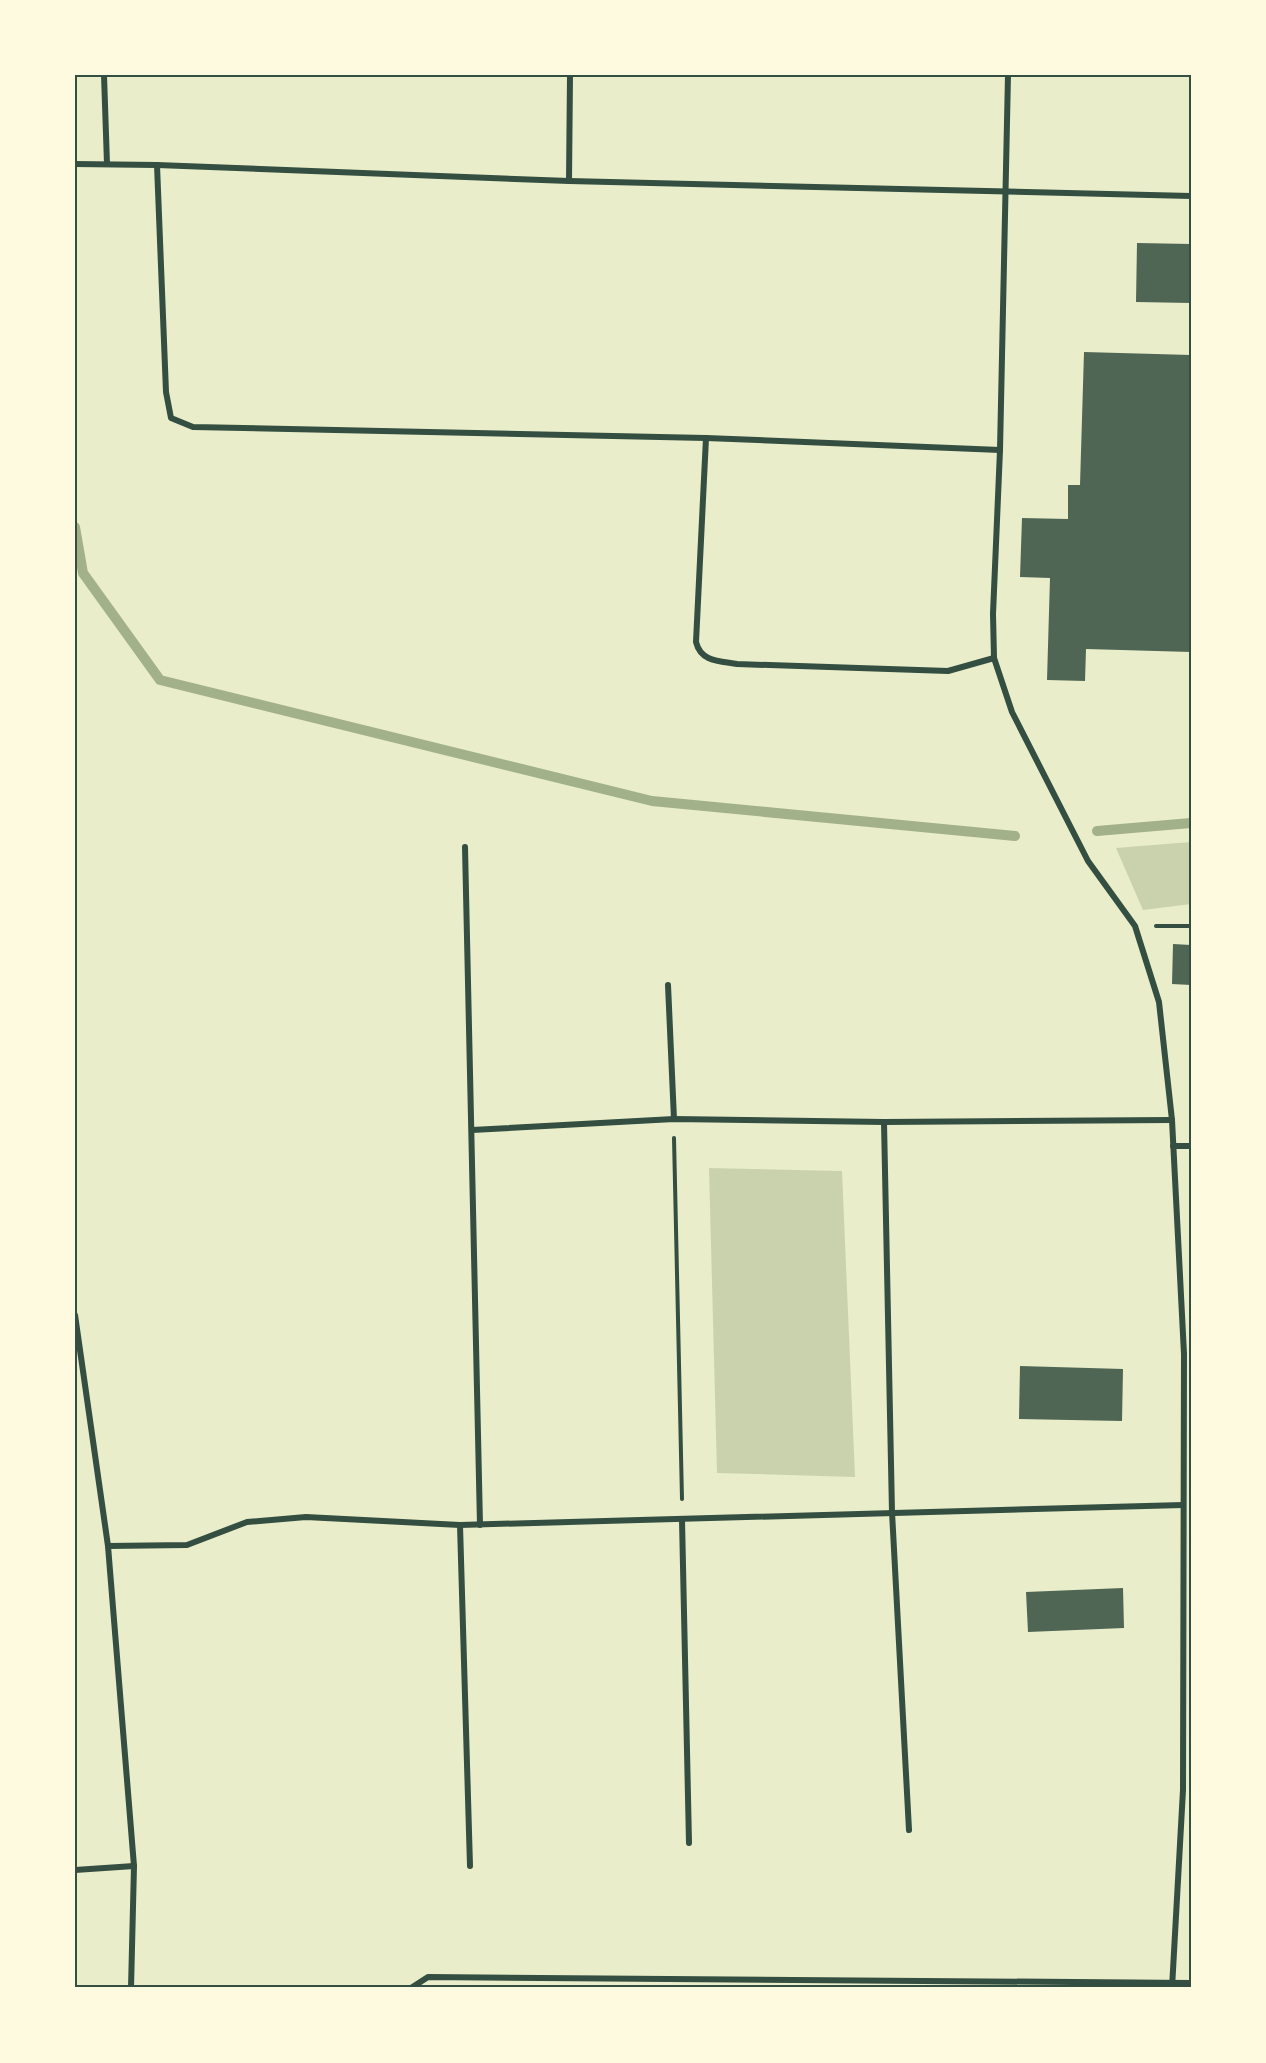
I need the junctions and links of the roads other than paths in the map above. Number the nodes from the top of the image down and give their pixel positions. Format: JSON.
{"nodes":[{"id":1,"x":104,"y":75,"type":"edge"},
{"id":2,"x":570,"y":75,"type":"edge"},
{"id":3,"x":1008,"y":75,"type":"edge"},
{"id":4,"x":75,"y":164,"type":"edge"},
{"id":5,"x":106,"y":164,"type":"junction"},
{"id":6,"x":157,"y":165,"type":"junction"},
{"id":7,"x":569,"y":181,"type":"junction"},
{"id":8,"x":1004,"y":192,"type":"junction"},
{"id":9,"x":1191,"y":196,"type":"edge"},
{"id":10,"x":705,"y":438,"type":"junction"},
{"id":11,"x":1000,"y":450,"type":"junction"},
{"id":12,"x":994,"y":658,"type":"junction"},
{"id":13,"x":465,"y":847,"type":"dead end"},
{"id":14,"x":668,"y":985,"type":"dead end"},
{"id":15,"x":674,"y":1119,"type":"junction"},
{"id":16,"x":1172,"y":1120,"type":"junction"},
{"id":17,"x":884,"y":1122,"type":"junction"},
{"id":18,"x":472,"y":1130,"type":"junction"},
{"id":19,"x":1173,"y":1146,"type":"junction"},
{"id":20,"x":1191,"y":1146,"type":"edge"},
{"id":21,"x":75,"y":1315,"type":"edge"},
{"id":22,"x":76,"y":1328,"type":"edge"},
{"id":23,"x":1187,"y":1354,"type":"edge"},
{"id":24,"x":1183,"y":1505,"type":"junction"},
{"id":25,"x":892,"y":1512,"type":"junction"},
{"id":26,"x":682,"y":1520,"type":"junction"},
{"id":27,"x":480,"y":1525,"type":"junction"},
{"id":28,"x":460,"y":1526,"type":"junction"},
{"id":29,"x":108,"y":1546,"type":"junction"},
{"id":30,"x":1191,"y":1621,"type":"edge"},
{"id":31,"x":1183,"y":1622,"type":"junction"},
{"id":32,"x":1183,"y":1790,"type":"junction"},
{"id":33,"x":1191,"y":1790,"type":"edge"},
{"id":34,"x":909,"y":1830,"type":"dead end"},
{"id":35,"x":689,"y":1843,"type":"dead end"},
{"id":36,"x":134,"y":1866,"type":"junction"},
{"id":37,"x":470,"y":1866,"type":"dead end"},
{"id":38,"x":75,"y":1870,"type":"edge"},
{"id":39,"x":1191,"y":1983,"type":"edge"},
{"id":40,"x":1172,"y":1985,"type":"edge"},
{"id":41,"x":131,"y":1988,"type":"edge"},
{"id":42,"x":411,"y":1988,"type":"edge"}],
"edges":[{"from":1,"to":5,"type":"street"},
{"from":2,"to":7,"type":"street"},
{"from":3,"to":8,"type":"street"},
{"from":4,"to":5,"type":"street"},
{"from":5,"to":6,"type":"street"},
{"from":6,"to":7,"type":"street"},
{"from":6,"to":10,"type":"street"},
{"from":7,"to":8,"type":"street"},
{"from":8,"to":9,"type":"street"},
{"from":8,"to":11,"type":"street"},
{"from":10,"to":11,"type":"street"},
{"from":10,"to":12,"type":"street"},
{"from":11,"to":12,"type":"street"},
{"from":12,"to":16,"type":"street"},
{"from":13,"to":18,"type":"street"},
{"from":14,"to":15,"type":"street"},
{"from":15,"to":17,"type":"street"},
{"from":15,"to":18,"type":"street"},
{"from":16,"to":17,"type":"street"},
{"from":16,"to":19,"type":"street"},
{"from":17,"to":25,"type":"street"},
{"from":18,"to":27,"type":"street"},
{"from":19,"to":20,"type":"street"},
{"from":19,"to":23,"type":"street"},
{"from":21,"to":22,"type":"street"},
{"from":22,"to":29,"type":"street"},
{"from":23,"to":24,"type":"street"},
{"from":24,"to":25,"type":"street"},
{"from":24,"to":31,"type":"street"},
{"from":25,"to":26,"type":"street"},
{"from":25,"to":34,"type":"street"},
{"from":26,"to":27,"type":"street"},
{"from":26,"to":35,"type":"street"},
{"from":27,"to":28,"type":"street"},
{"from":28,"to":29,"type":"street"},
{"from":28,"to":37,"type":"street"},
{"from":29,"to":36,"type":"street"},
{"from":30,"to":31,"type":"street"},
{"from":31,"to":32,"type":"street"},
{"from":32,"to":33,"type":"street"},
{"from":32,"to":40,"type":"street"},
{"from":36,"to":38,"type":"street"},
{"from":36,"to":41,"type":"street"},
{"from":39,"to":40,"type":"street"},
{"from":40,"to":42,"type":"street"}]}
